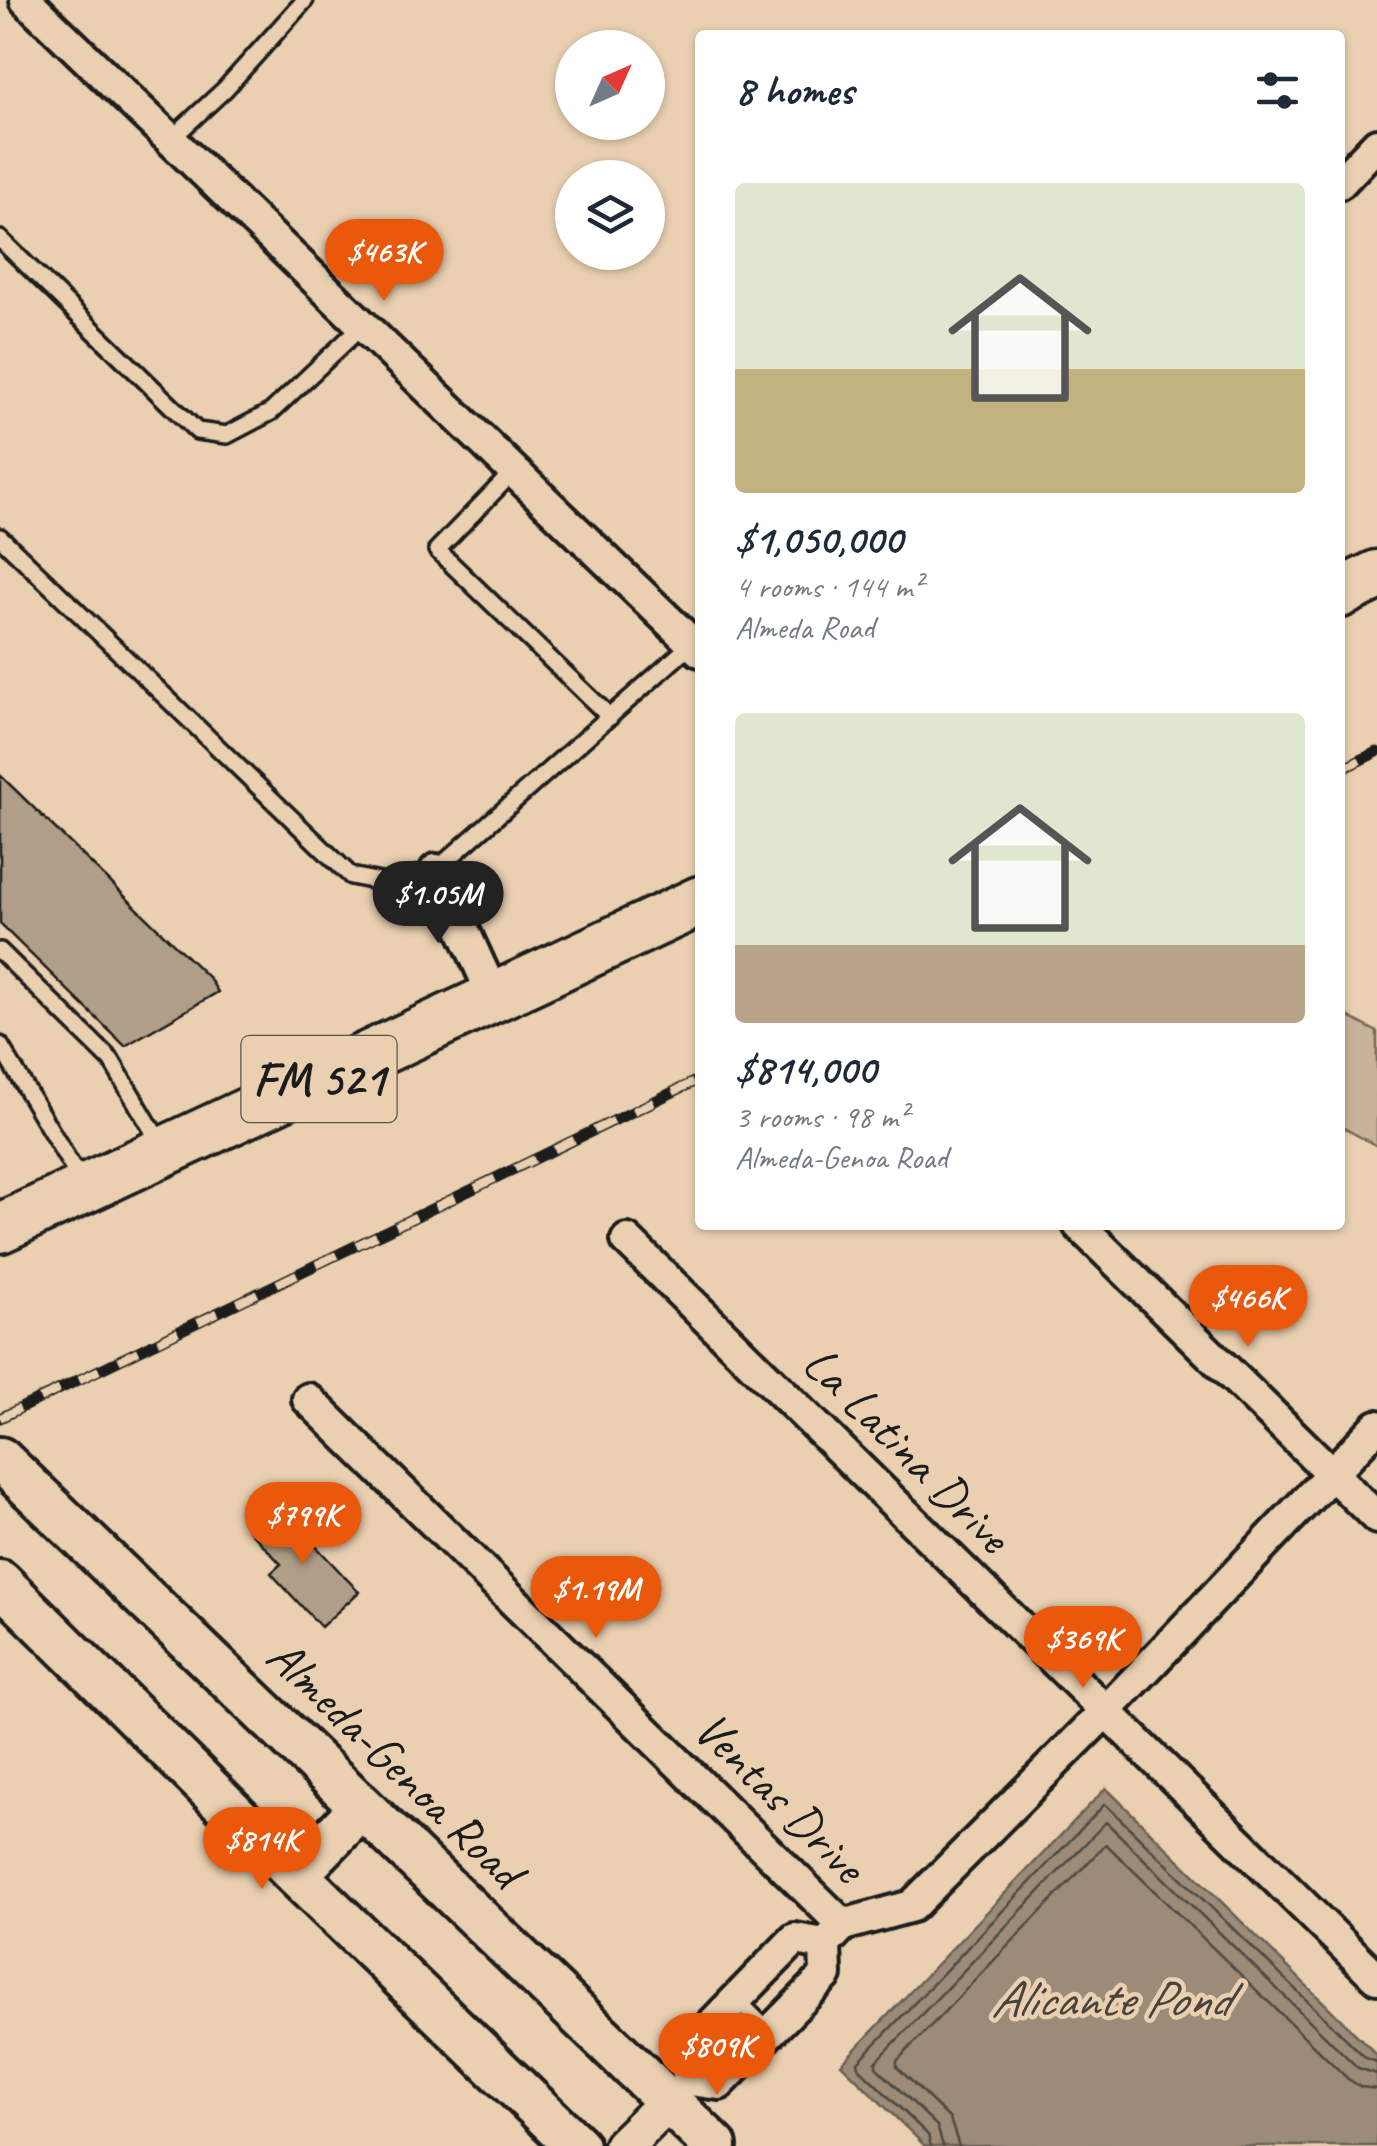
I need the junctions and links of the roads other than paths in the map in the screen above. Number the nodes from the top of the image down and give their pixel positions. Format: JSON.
{"nodes":[{"id":1,"x":26,"y":0,"type":"edge"},
{"id":2,"x":304,"y":0,"type":"edge"},
{"id":3,"x":170,"y":140,"type":"junction"},
{"id":4,"x":1377,"y":144,"type":"edge"},
{"id":5,"x":1345,"y":178,"type":"edge"},
{"id":6,"x":0,"y":239,"type":"edge"},
{"id":7,"x":362,"y":326,"type":"junction"},
{"id":8,"x":514,"y":471,"type":"junction"},
{"id":9,"x":0,"y":537,"type":"edge"},
{"id":10,"x":1377,"y":575,"type":"edge"},
{"id":11,"x":1345,"y":591,"type":"edge"},
{"id":12,"x":695,"y":641,"type":"edge"},
{"id":13,"x":695,"y":646,"type":"edge"},
{"id":14,"x":610,"y":717,"type":"junction"},
{"id":15,"x":436,"y":870,"type":"junction"},
{"id":16,"x":695,"y":903,"type":"edge"},
{"id":17,"x":0,"y":950,"type":"edge"},
{"id":18,"x":494,"y":997,"type":"junction"},
{"id":19,"x":2,"y":1054,"type":"edge"},
{"id":20,"x":165,"y":1152,"type":"junction"},
{"id":21,"x":85,"y":1188,"type":"junction"},
{"id":22,"x":0,"y":1228,"type":"edge"},
{"id":23,"x":1093,"y":1230,"type":"edge"},
{"id":24,"x":628,"y":1240,"type":"dead end"},
{"id":25,"x":308,"y":1399,"type":"dead end"},
{"id":26,"x":1377,"y":1426,"type":"edge"},
{"id":27,"x":0,"y":1459,"type":"edge"},
{"id":28,"x":1332,"y":1474,"type":"junction"},
{"id":29,"x":1377,"y":1518,"type":"edge"},
{"id":30,"x":0,"y":1582,"type":"edge"},
{"id":31,"x":1106,"y":1711,"type":"junction"},
{"id":32,"x":362,"y":1807,"type":"junction"},
{"id":33,"x":296,"y":1875,"type":"junction"},
{"id":34,"x":834,"y":1934,"type":"junction"},
{"id":35,"x":1377,"y":1978,"type":"edge"},
{"id":36,"x":736,"y":1999,"type":"junction"},
{"id":37,"x":770,"y":2032,"type":"junction"},
{"id":38,"x":679,"y":2091,"type":"junction"},
{"id":39,"x":577,"y":2146,"type":"edge"},
{"id":40,"x":623,"y":2146,"type":"edge"},
{"id":41,"x":715,"y":2146,"type":"edge"}],
"edges":[{"from":1,"to":3,"type":"street"},
{"from":2,"to":3,"type":"lane"},
{"from":3,"to":7,"type":"street"},
{"from":4,"to":5,"type":"street"},
{"from":6,"to":7,"type":"lane"},
{"from":7,"to":8,"type":"street"},
{"from":8,"to":12,"type":"street"},
{"from":8,"to":14,"type":"lane"},
{"from":9,"to":15,"type":"lane"},
{"from":10,"to":11,"type":"main road"},
{"from":13,"to":14,"type":"lane"},
{"from":14,"to":15,"type":"lane"},
{"from":15,"to":18,"type":"street"},
{"from":16,"to":18,"type":"main road","number":"FM 521"},
{"from":17,"to":20,"type":"lane"},
{"from":18,"to":20,"type":"main road","number":"FM 521"},
{"from":19,"to":21,"type":"lane"},
{"from":20,"to":21,"type":"main road","number":"FM 521"},
{"from":21,"to":22,"type":"main road","number":"FM 521"},
{"from":23,"to":28,"type":"street"},
{"from":24,"to":31,"type":"street","name":"La Latina Drive"},
{"from":25,"to":34,"type":"street","name":"Ventas Drive"},
{"from":26,"to":28,"type":"street"},
{"from":27,"to":32,"type":"main road","name":"Almeda-Genoa Road"},
{"from":28,"to":29,"type":"street"},
{"from":28,"to":31,"type":"street"},
{"from":30,"to":33,"type":"main road"},
{"from":31,"to":34,"type":"street"},
{"from":31,"to":35,"type":"street","name":"La Latina Drive"},
{"from":32,"to":33,"type":"main road"},
{"from":32,"to":38,"type":"main road","name":"Almeda-Genoa Road"},
{"from":33,"to":39,"type":"main road"},
{"from":34,"to":36,"type":"street"},
{"from":34,"to":37,"type":"street"},
{"from":36,"to":37,"type":"lane"},
{"from":36,"to":38,"type":"street"},
{"from":37,"to":38,"type":"street"},
{"from":38,"to":40,"type":"street"},
{"from":38,"to":41,"type":"main road","name":"Almeda-Genoa Road"}]}
